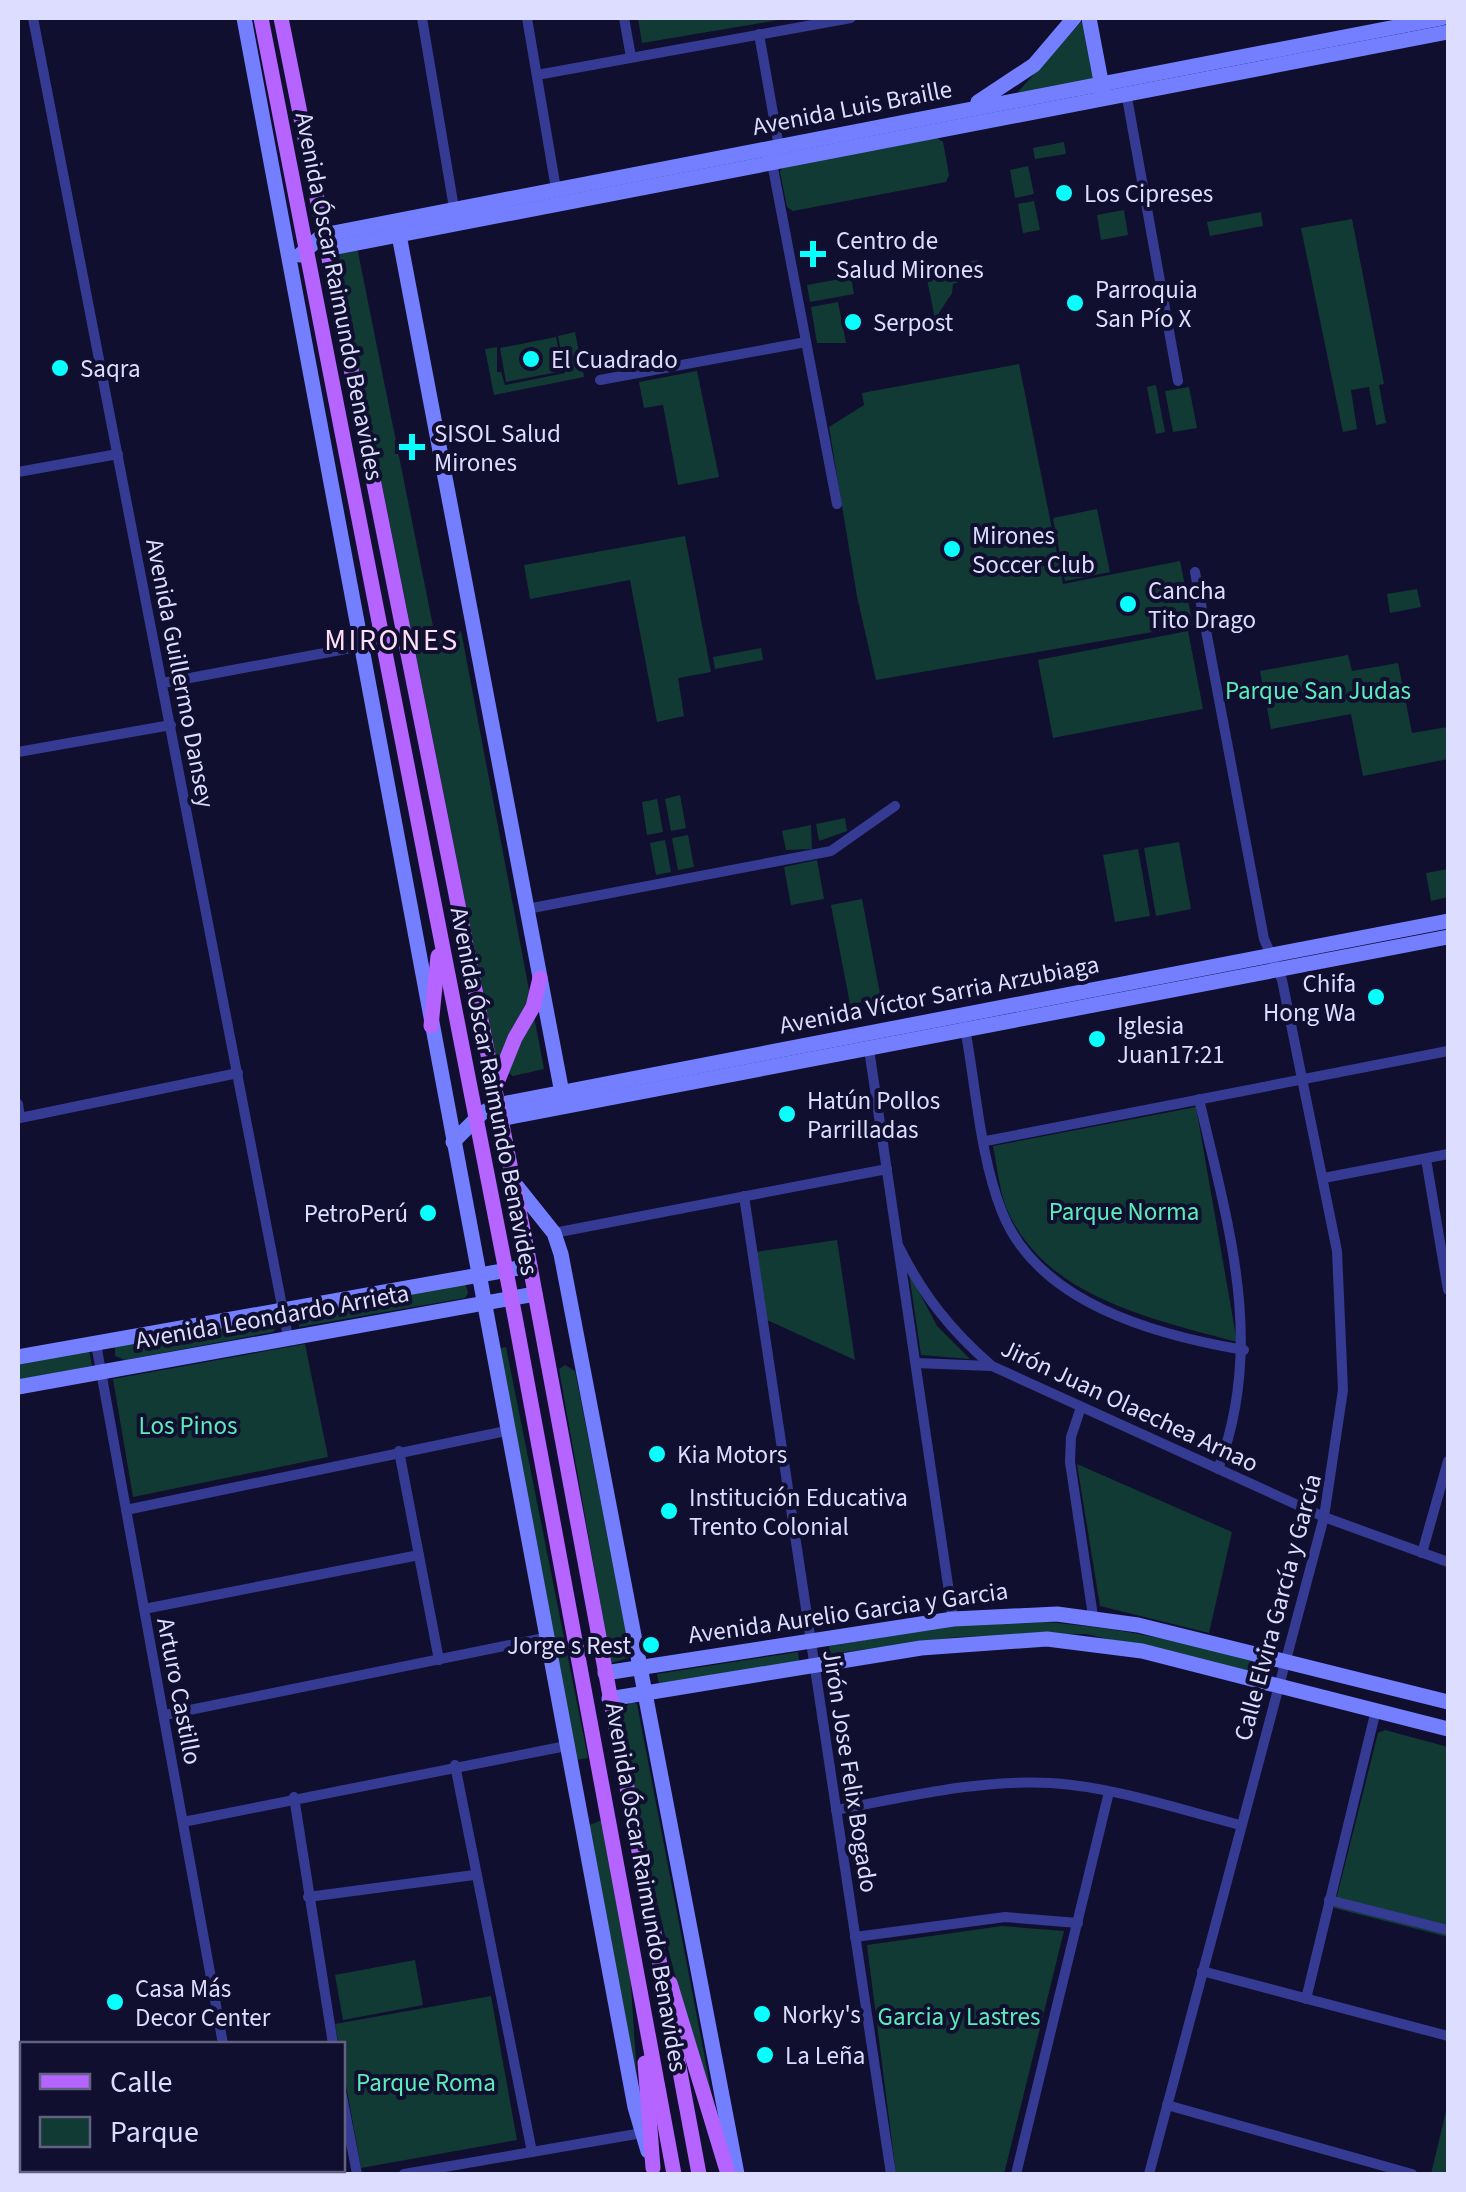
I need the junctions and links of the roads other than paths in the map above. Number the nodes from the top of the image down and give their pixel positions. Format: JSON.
{"nodes":[{"id":1,"x":33,"y":18,"type":"edge"},
{"id":2,"x":244,"y":18,"type":"edge"},
{"id":3,"x":260,"y":18,"type":"edge"},
{"id":4,"x":281,"y":18,"type":"edge"},
{"id":5,"x":422,"y":18,"type":"edge"},
{"id":6,"x":527,"y":18,"type":"edge"},
{"id":7,"x":624,"y":18,"type":"edge"},
{"id":8,"x":851,"y":18,"type":"edge"},
{"id":9,"x":1074,"y":18,"type":"edge"},
{"id":10,"x":1090,"y":18,"type":"edge"},
{"id":11,"x":1442,"y":18,"type":"edge"},
{"id":12,"x":1448,"y":32,"type":"edge"},
{"id":13,"x":759,"y":34,"type":"junction"},
{"id":14,"x":631,"y":57,"type":"junction"},
{"id":15,"x":536,"y":74,"type":"junction"},
{"id":16,"x":1125,"y":87,"type":"junction"},
{"id":17,"x":1103,"y":91,"type":"junction"},
{"id":18,"x":956,"y":111,"type":"junction"},
{"id":19,"x":778,"y":147,"type":"junction"},
{"id":20,"x":772,"y":163,"type":"junction"},
{"id":21,"x":556,"y":189,"type":"junction"},
{"id":22,"x":456,"y":217,"type":"junction"},
{"id":23,"x":398,"y":235,"type":"junction"},
{"id":24,"x":324,"y":242,"type":"junction"},
{"id":25,"x":306,"y":248,"type":"junction"},
{"id":26,"x":293,"y":277,"type":"junction"},
{"id":27,"x":806,"y":342,"type":"junction"},
{"id":28,"x":600,"y":380,"type":"dead end"},
{"id":29,"x":1178,"y":381,"type":"dead end"},
{"id":30,"x":118,"y":454,"type":"junction"},
{"id":31,"x":18,"y":472,"type":"edge"},
{"id":32,"x":837,"y":504,"type":"dead end"},
{"id":33,"x":1195,"y":572,"type":"dead end"},
{"id":34,"x":362,"y":646,"type":"junction"},
{"id":35,"x":163,"y":683,"type":"junction"},
{"id":36,"x":172,"y":725,"type":"junction"},
{"id":37,"x":18,"y":752,"type":"edge"},
{"id":38,"x":894,"y":806,"type":"dead end"},
{"id":39,"x":527,"y":909,"type":"junction"},
{"id":40,"x":1448,"y":921,"type":"edge"},
{"id":41,"x":1448,"y":937,"type":"edge"},
{"id":42,"x":440,"y":942,"type":"junction"},
{"id":43,"x":1270,"y":956,"type":"junction"},
{"id":44,"x":1278,"y":971,"type":"junction"},
{"id":45,"x":540,"y":978,"type":"junction"},
{"id":46,"x":964,"y":1023,"type":"junction"},
{"id":47,"x":431,"y":1026,"type":"junction"},
{"id":48,"x":869,"y":1049,"type":"junction"},
{"id":49,"x":1448,"y":1051,"type":"edge"},
{"id":50,"x":238,"y":1073,"type":"junction"},
{"id":51,"x":1302,"y":1080,"type":"junction"},
{"id":52,"x":562,"y":1093,"type":"junction"},
{"id":53,"x":1200,"y":1100,"type":"junction"},
{"id":54,"x":18,"y":1104,"type":"edge"},
{"id":55,"x":497,"y":1105,"type":"junction"},
{"id":56,"x":476,"y":1119,"type":"junction"},
{"id":57,"x":986,"y":1141,"type":"junction"},
{"id":58,"x":453,"y":1142,"type":"junction"},
{"id":59,"x":1448,"y":1154,"type":"edge"},
{"id":60,"x":1426,"y":1159,"type":"junction"},
{"id":61,"x":887,"y":1170,"type":"junction"},
{"id":62,"x":1324,"y":1178,"type":"junction"},
{"id":63,"x":514,"y":1183,"type":"junction"},
{"id":64,"x":744,"y":1196,"type":"junction"},
{"id":65,"x":554,"y":1233,"type":"junction"},
{"id":66,"x":898,"y":1247,"type":"junction"},
{"id":67,"x":530,"y":1266,"type":"junction"},
{"id":68,"x":506,"y":1270,"type":"junction"},
{"id":69,"x":478,"y":1275,"type":"junction"},
{"id":70,"x":1448,"y":1290,"type":"edge"},
{"id":71,"x":535,"y":1294,"type":"junction"},
{"id":72,"x":511,"y":1298,"type":"junction"},
{"id":73,"x":482,"y":1303,"type":"junction"},
{"id":74,"x":283,"y":1310,"type":"junction"},
{"id":75,"x":288,"y":1336,"type":"junction"},
{"id":76,"x":96,"y":1344,"type":"junction"},
{"id":77,"x":1244,"y":1350,"type":"junction"},
{"id":78,"x":18,"y":1357,"type":"edge"},
{"id":79,"x":916,"y":1363,"type":"junction"},
{"id":80,"x":992,"y":1366,"type":"junction"},
{"id":81,"x":101,"y":1373,"type":"junction"},
{"id":82,"x":18,"y":1387,"type":"edge"},
{"id":83,"x":1080,"y":1407,"type":"junction"},
{"id":84,"x":506,"y":1430,"type":"junction"},
{"id":85,"x":399,"y":1451,"type":"junction"},
{"id":86,"x":1448,"y":1462,"type":"edge"},
{"id":87,"x":1218,"y":1469,"type":"junction"},
{"id":88,"x":126,"y":1510,"type":"junction"},
{"id":89,"x":1324,"y":1517,"type":"junction"},
{"id":90,"x":1422,"y":1553,"type":"junction"},
{"id":91,"x":419,"y":1556,"type":"junction"},
{"id":92,"x":1448,"y":1562,"type":"edge"},
{"id":93,"x":144,"y":1609,"type":"junction"},
{"id":94,"x":1094,"y":1616,"type":"junction"},
{"id":95,"x":953,"y":1619,"type":"junction"},
{"id":96,"x":544,"y":1638,"type":"junction"},
{"id":97,"x":811,"y":1641,"type":"junction"},
{"id":98,"x":440,"y":1660,"type":"junction"},
{"id":99,"x":1285,"y":1661,"type":"junction"},
{"id":100,"x":814,"y":1665,"type":"junction"},
{"id":101,"x":640,"y":1666,"type":"junction"},
{"id":102,"x":604,"y":1673,"type":"junction"},
{"id":103,"x":1278,"y":1684,"type":"junction"},
{"id":104,"x":645,"y":1694,"type":"junction"},
{"id":105,"x":610,"y":1699,"type":"junction"},
{"id":106,"x":1448,"y":1702,"type":"edge"},
{"id":107,"x":1376,"y":1710,"type":"junction"},
{"id":108,"x":165,"y":1715,"type":"junction"},
{"id":109,"x":1448,"y":1729,"type":"edge"},
{"id":110,"x":566,"y":1746,"type":"junction"},
{"id":111,"x":454,"y":1764,"type":"junction"},
{"id":112,"x":1110,"y":1792,"type":"junction"},
{"id":113,"x":294,"y":1797,"type":"junction"},
{"id":114,"x":836,"y":1810,"type":"junction"},
{"id":115,"x":183,"y":1822,"type":"junction"},
{"id":116,"x":1240,"y":1825,"type":"junction"},
{"id":117,"x":474,"y":1875,"type":"junction"},
{"id":118,"x":308,"y":1897,"type":"junction"},
{"id":119,"x":1329,"y":1900,"type":"junction"},
{"id":120,"x":1078,"y":1923,"type":"junction"},
{"id":121,"x":1448,"y":1930,"type":"edge"},
{"id":122,"x":856,"y":1937,"type":"junction"},
{"id":123,"x":652,"y":1938,"type":"junction"},
{"id":124,"x":638,"y":1969,"type":"junction"},
{"id":125,"x":1202,"y":1971,"type":"junction"},
{"id":126,"x":1306,"y":1999,"type":"junction"},
{"id":127,"x":1448,"y":2036,"type":"edge"},
{"id":128,"x":223,"y":2042,"type":"edge"},
{"id":129,"x":333,"y":2042,"type":"edge"},
{"id":130,"x":1167,"y":2105,"type":"junction"},
{"id":131,"x":345,"y":2112,"type":"edge"},
{"id":132,"x":642,"y":2133,"type":"junction"},
{"id":133,"x":532,"y":2152,"type":"junction"},
{"id":134,"x":654,"y":2171,"type":"edge"},
{"id":135,"x":357,"y":2174,"type":"edge"},
{"id":136,"x":404,"y":2174,"type":"edge"},
{"id":137,"x":674,"y":2174,"type":"edge"},
{"id":138,"x":699,"y":2174,"type":"edge"},
{"id":139,"x":728,"y":2174,"type":"edge"},
{"id":140,"x":736,"y":2174,"type":"edge"},
{"id":141,"x":891,"y":2174,"type":"edge"},
{"id":142,"x":1016,"y":2174,"type":"edge"},
{"id":143,"x":1148,"y":2174,"type":"edge"},
{"id":144,"x":1412,"y":2174,"type":"edge"}],
"edges":[{"from":1,"to":30,"type":"street","name":"Avenida Guillermo Dansey"},
{"from":2,"to":26,"type":"street","name":"Avenida Óscar Raimundo Benavides"},
{"from":3,"to":25,"type":"main road","name":"Avenida Óscar Raimundo Benavides"},
{"from":4,"to":24,"type":"main road","name":"Avenida Óscar Raimundo Benavides"},
{"from":5,"to":22,"type":"street"},
{"from":6,"to":15,"type":"street"},
{"from":7,"to":14,"type":"street"},
{"from":8,"to":13,"type":"street"},
{"from":9,"to":18,"type":"street"},
{"from":10,"to":17,"type":"street"},
{"from":11,"to":16,"type":"street","name":"Avenida Luis Braille"},
{"from":12,"to":16,"type":"street","name":"Avenida Luis Braille"},
{"from":13,"to":14,"type":"street"},
{"from":13,"to":19,"type":"street"},
{"from":14,"to":15,"type":"street"},
{"from":15,"to":21,"type":"street"},
{"from":16,"to":17,"type":"street","name":"Avenida Luis Braille"},
{"from":16,"to":29,"type":"street"},
{"from":17,"to":18,"type":"street","name":"Avenida Luis Braille"},
{"from":17,"to":20,"type":"street","name":"Avenida Luis Braille"},
{"from":18,"to":19,"type":"street","name":"Avenida Luis Braille"},
{"from":19,"to":20,"type":"street"},
{"from":19,"to":21,"type":"street","name":"Avenida Luis Braille"},
{"from":20,"to":22,"type":"street","name":"Avenida Luis Braille"},
{"from":20,"to":27,"type":"street"},
{"from":21,"to":22,"type":"street","name":"Avenida Luis Braille"},
{"from":22,"to":23,"type":"street","name":"Avenida Luis Braille"},
{"from":22,"to":24,"type":"street","name":"Avenida Luis Braille"},
{"from":23,"to":24,"type":"street","name":"Avenida Luis Braille"},
{"from":23,"to":39,"type":"street"},
{"from":24,"to":25,"type":"street","name":"Avenida Luis Braille"},
{"from":24,"to":55,"type":"main road","name":"Avenida Óscar Raimundo Benavides"},
{"from":25,"to":26,"type":"street","name":"Avenida Luis Braille"},
{"from":25,"to":42,"type":"main road","name":"Avenida Óscar Raimundo Benavides"},
{"from":26,"to":34,"type":"street","name":"Avenida Óscar Raimundo Benavides"},
{"from":27,"to":28,"type":"street"},
{"from":27,"to":32,"type":"street"},
{"from":30,"to":31,"type":"street"},
{"from":30,"to":35,"type":"street","name":"Avenida Guillermo Dansey"},
{"from":33,"to":43,"type":"street","name":"Calle Elvira García y García"},
{"from":34,"to":35,"type":"street"},
{"from":34,"to":47,"type":"street","name":"Avenida Óscar Raimundo Benavides"},
{"from":35,"to":36,"type":"street","name":"Avenida Guillermo Dansey"},
{"from":36,"to":37,"type":"street"},
{"from":36,"to":50,"type":"street","name":"Avenida Guillermo Dansey"},
{"from":38,"to":39,"type":"street"},
{"from":39,"to":45,"type":"street"},
{"from":40,"to":43,"type":"street","name":"Avenida Víctor Sarria Arzubiaga"},
{"from":41,"to":44,"type":"street","name":"Avenida Víctor Sarria Arzubiaga"},
{"from":42,"to":47,"type":"main road"},
{"from":42,"to":56,"type":"main road","name":"Avenida Óscar Raimundo Benavides"},
{"from":43,"to":44,"type":"street","name":"Calle Elvira García y García"},
{"from":43,"to":46,"type":"street","name":"Avenida Víctor Sarria Arzubiaga"},
{"from":44,"to":46,"type":"street","name":"Avenida Víctor Sarria Arzubiaga"},
{"from":44,"to":51,"type":"street","name":"Calle Elvira García y García"},
{"from":45,"to":52,"type":"street"},
{"from":45,"to":55,"type":"main road"},
{"from":46,"to":48,"type":"street","name":"Avenida Víctor Sarria Arzubiaga"},
{"from":46,"to":52,"type":"street","name":"Avenida Víctor Sarria Arzubiaga"},
{"from":46,"to":57,"type":"street"},
{"from":47,"to":58,"type":"street","name":"Avenida Óscar Raimundo Benavides"},
{"from":48,"to":55,"type":"street","name":"Avenida Víctor Sarria Arzubiaga"},
{"from":48,"to":61,"type":"street"},
{"from":49,"to":51,"type":"street"},
{"from":50,"to":54,"type":"street"},
{"from":50,"to":74,"type":"street","name":"Avenida Guillermo Dansey"},
{"from":51,"to":53,"type":"street"},
{"from":51,"to":62,"type":"street","name":"Calle Elvira García y García"},
{"from":52,"to":55,"type":"street","name":"Avenida Víctor Sarria Arzubiaga"},
{"from":53,"to":57,"type":"street"},
{"from":53,"to":77,"type":"street"},
{"from":55,"to":56,"type":"street","name":"Avenida Víctor Sarria Arzubiaga"},
{"from":55,"to":63,"type":"main road","name":"Avenida Óscar Raimundo Benavides"},
{"from":56,"to":58,"type":"street","name":"Avenida Víctor Sarria Arzubiaga"},
{"from":56,"to":68,"type":"main road","name":"Avenida Óscar Raimundo Benavides"},
{"from":57,"to":77,"type":"street"},
{"from":58,"to":69,"type":"street","name":"Avenida Óscar Raimundo Benavides"},
{"from":59,"to":60,"type":"street"},
{"from":60,"to":62,"type":"street"},
{"from":60,"to":70,"type":"street"},
{"from":61,"to":64,"type":"street"},
{"from":61,"to":66,"type":"street"},
{"from":62,"to":89,"type":"street","name":"Calle Elvira García y García"},
{"from":63,"to":65,"type":"street","name":"Avenida Óscar Raimundo Benavides"},
{"from":63,"to":67,"type":"main road","name":"Avenida Óscar Raimundo Benavides"},
{"from":64,"to":65,"type":"street"},
{"from":64,"to":97,"type":"street","name":"Jirón Jose Felix Bogado"},
{"from":65,"to":101,"type":"street","name":"Avenida Óscar Raimundo Benavides"},
{"from":66,"to":79,"type":"street"},
{"from":66,"to":80,"type":"street","name":"Jirón Juan Olaechea Arnao"},
{"from":67,"to":68,"type":"street","name":"Avenida Leondardo Arrieta"},
{"from":67,"to":71,"type":"main road","name":"Avenida Óscar Raimundo Benavides"},
{"from":68,"to":69,"type":"street","name":"Avenida Leondardo Arrieta"},
{"from":68,"to":72,"type":"main road","name":"Avenida Óscar Raimundo Benavides"},
{"from":69,"to":73,"type":"street","name":"Avenida Óscar Raimundo Benavides"},
{"from":69,"to":74,"type":"street","name":"Avenida Leondardo Arrieta"},
{"from":71,"to":72,"type":"street","name":"Avenida Leondardo Arrieta"},
{"from":71,"to":102,"type":"main road","name":"Avenida Óscar Raimundo Benavides"},
{"from":72,"to":73,"type":"street","name":"Avenida Leondardo Arrieta"},
{"from":72,"to":124,"type":"main road","name":"Avenida Óscar Raimundo Benavides"},
{"from":73,"to":75,"type":"street","name":"Avenida Leondardo Arrieta"},
{"from":73,"to":84,"type":"street","name":"Avenida Óscar Raimundo Benavides"},
{"from":74,"to":75,"type":"street","name":"Avenida Guillermo Dansey"},
{"from":74,"to":76,"type":"street","name":"Avenida Leondardo Arrieta"},
{"from":75,"to":81,"type":"street","name":"Avenida Leondardo Arrieta"},
{"from":76,"to":78,"type":"street","name":"Avenida Leondardo Arrieta"},
{"from":76,"to":81,"type":"street","name":"Arturo Castillo"},
{"from":77,"to":87,"type":"street"},
{"from":79,"to":80,"type":"street"},
{"from":79,"to":95,"type":"street"},
{"from":80,"to":83,"type":"street","name":"Jirón Juan Olaechea Arnao"},
{"from":81,"to":82,"type":"street","name":"Avenida Leondardo Arrieta"},
{"from":81,"to":88,"type":"street","name":"Arturo Castillo"},
{"from":83,"to":87,"type":"street","name":"Jirón Juan Olaechea Arnao"},
{"from":83,"to":94,"type":"street"},
{"from":84,"to":85,"type":"street"},
{"from":84,"to":96,"type":"street","name":"Avenida Óscar Raimundo Benavides"},
{"from":85,"to":88,"type":"street"},
{"from":85,"to":91,"type":"street"},
{"from":86,"to":90,"type":"street"},
{"from":87,"to":89,"type":"street","name":"Jirón Juan Olaechea Arnao"},
{"from":88,"to":93,"type":"street","name":"Arturo Castillo"},
{"from":89,"to":90,"type":"street","name":"Jirón Juan Olaechea Arnao"},
{"from":89,"to":99,"type":"street","name":"Calle Elvira García y García"},
{"from":90,"to":92,"type":"street","name":"Jirón Juan Olaechea Arnao"},
{"from":91,"to":93,"type":"street"},
{"from":91,"to":98,"type":"street"},
{"from":93,"to":108,"type":"street","name":"Arturo Castillo"},
{"from":94,"to":95,"type":"street","name":"Avenida Aurelio Garcia y Garcia"},
{"from":94,"to":99,"type":"street","name":"Avenida Aurelio Garcia y Garcia"},
{"from":95,"to":97,"type":"street","name":"Avenida Aurelio Garcia y Garcia"},
{"from":96,"to":98,"type":"street"},
{"from":96,"to":110,"type":"street","name":"Avenida Óscar Raimundo Benavides"},
{"from":97,"to":100,"type":"street","name":"Jirón Jose Felix Bogado"},
{"from":97,"to":101,"type":"street","name":"Avenida Aurelio Garcia y Garcia"},
{"from":98,"to":108,"type":"street"},
{"from":99,"to":103,"type":"street","name":"Calle Elvira García y García"},
{"from":99,"to":106,"type":"street","name":"Avenida Aurelio Garcia y Garcia"},
{"from":100,"to":103,"type":"street","name":"Avenida Aurelio Garcia y Garcia"},
{"from":100,"to":104,"type":"street","name":"Avenida Aurelio Garcia y Garcia"},
{"from":100,"to":114,"type":"street","name":"Jirón Jose Felix Bogado"},
{"from":101,"to":102,"type":"street","name":"Avenida Aurelio Garcia y Garcia"},
{"from":101,"to":104,"type":"street","name":"Avenida Óscar Raimundo Benavides"},
{"from":102,"to":105,"type":"main road","name":"Avenida Óscar Raimundo Benavides"},
{"from":103,"to":107,"type":"street","name":"Avenida Aurelio Garcia y Garcia"},
{"from":103,"to":116,"type":"street","name":"Calle Elvira García y García"},
{"from":104,"to":105,"type":"street","name":"Avenida Aurelio Garcia y Garcia"},
{"from":104,"to":140,"type":"street","name":"Avenida Óscar Raimundo Benavides"},
{"from":105,"to":123,"type":"main road","name":"Avenida Óscar Raimundo Benavides"},
{"from":107,"to":109,"type":"street","name":"Avenida Aurelio Garcia y Garcia"},
{"from":107,"to":119,"type":"street"},
{"from":108,"to":115,"type":"street","name":"Arturo Castillo"},
{"from":110,"to":111,"type":"street"},
{"from":110,"to":132,"type":"street","name":"Avenida Óscar Raimundo Benavides"},
{"from":111,"to":113,"type":"street"},
{"from":111,"to":117,"type":"street"},
{"from":112,"to":114,"type":"street"},
{"from":112,"to":116,"type":"street"},
{"from":112,"to":120,"type":"street"},
{"from":113,"to":115,"type":"street"},
{"from":113,"to":118,"type":"street"},
{"from":114,"to":122,"type":"street","name":"Jirón Jose Felix Bogado"},
{"from":115,"to":128,"type":"street","name":"Arturo Castillo"},
{"from":116,"to":125,"type":"street","name":"Calle Elvira García y García"},
{"from":117,"to":118,"type":"street"},
{"from":117,"to":133,"type":"street"},
{"from":118,"to":129,"type":"street"},
{"from":119,"to":121,"type":"street"},
{"from":119,"to":126,"type":"street"},
{"from":120,"to":122,"type":"street"},
{"from":120,"to":142,"type":"street"},
{"from":122,"to":141,"type":"street","name":"Jirón Jose Felix Bogado"},
{"from":123,"to":138,"type":"main road","name":"Avenida Óscar Raimundo Benavides"},
{"from":123,"to":139,"type":"main road"},
{"from":124,"to":134,"type":"main road"},
{"from":124,"to":137,"type":"main road","name":"Avenida Óscar Raimundo Benavides"},
{"from":125,"to":126,"type":"street"},
{"from":125,"to":130,"type":"street","name":"Calle Elvira García y García"},
{"from":126,"to":127,"type":"street"},
{"from":130,"to":143,"type":"street","name":"Calle Elvira García y García"},
{"from":130,"to":144,"type":"street"},
{"from":131,"to":135,"type":"street"},
{"from":132,"to":133,"type":"street"},
{"from":132,"to":134,"type":"street","name":"Avenida Óscar Raimundo Benavides"},
{"from":133,"to":136,"type":"street"}]}
